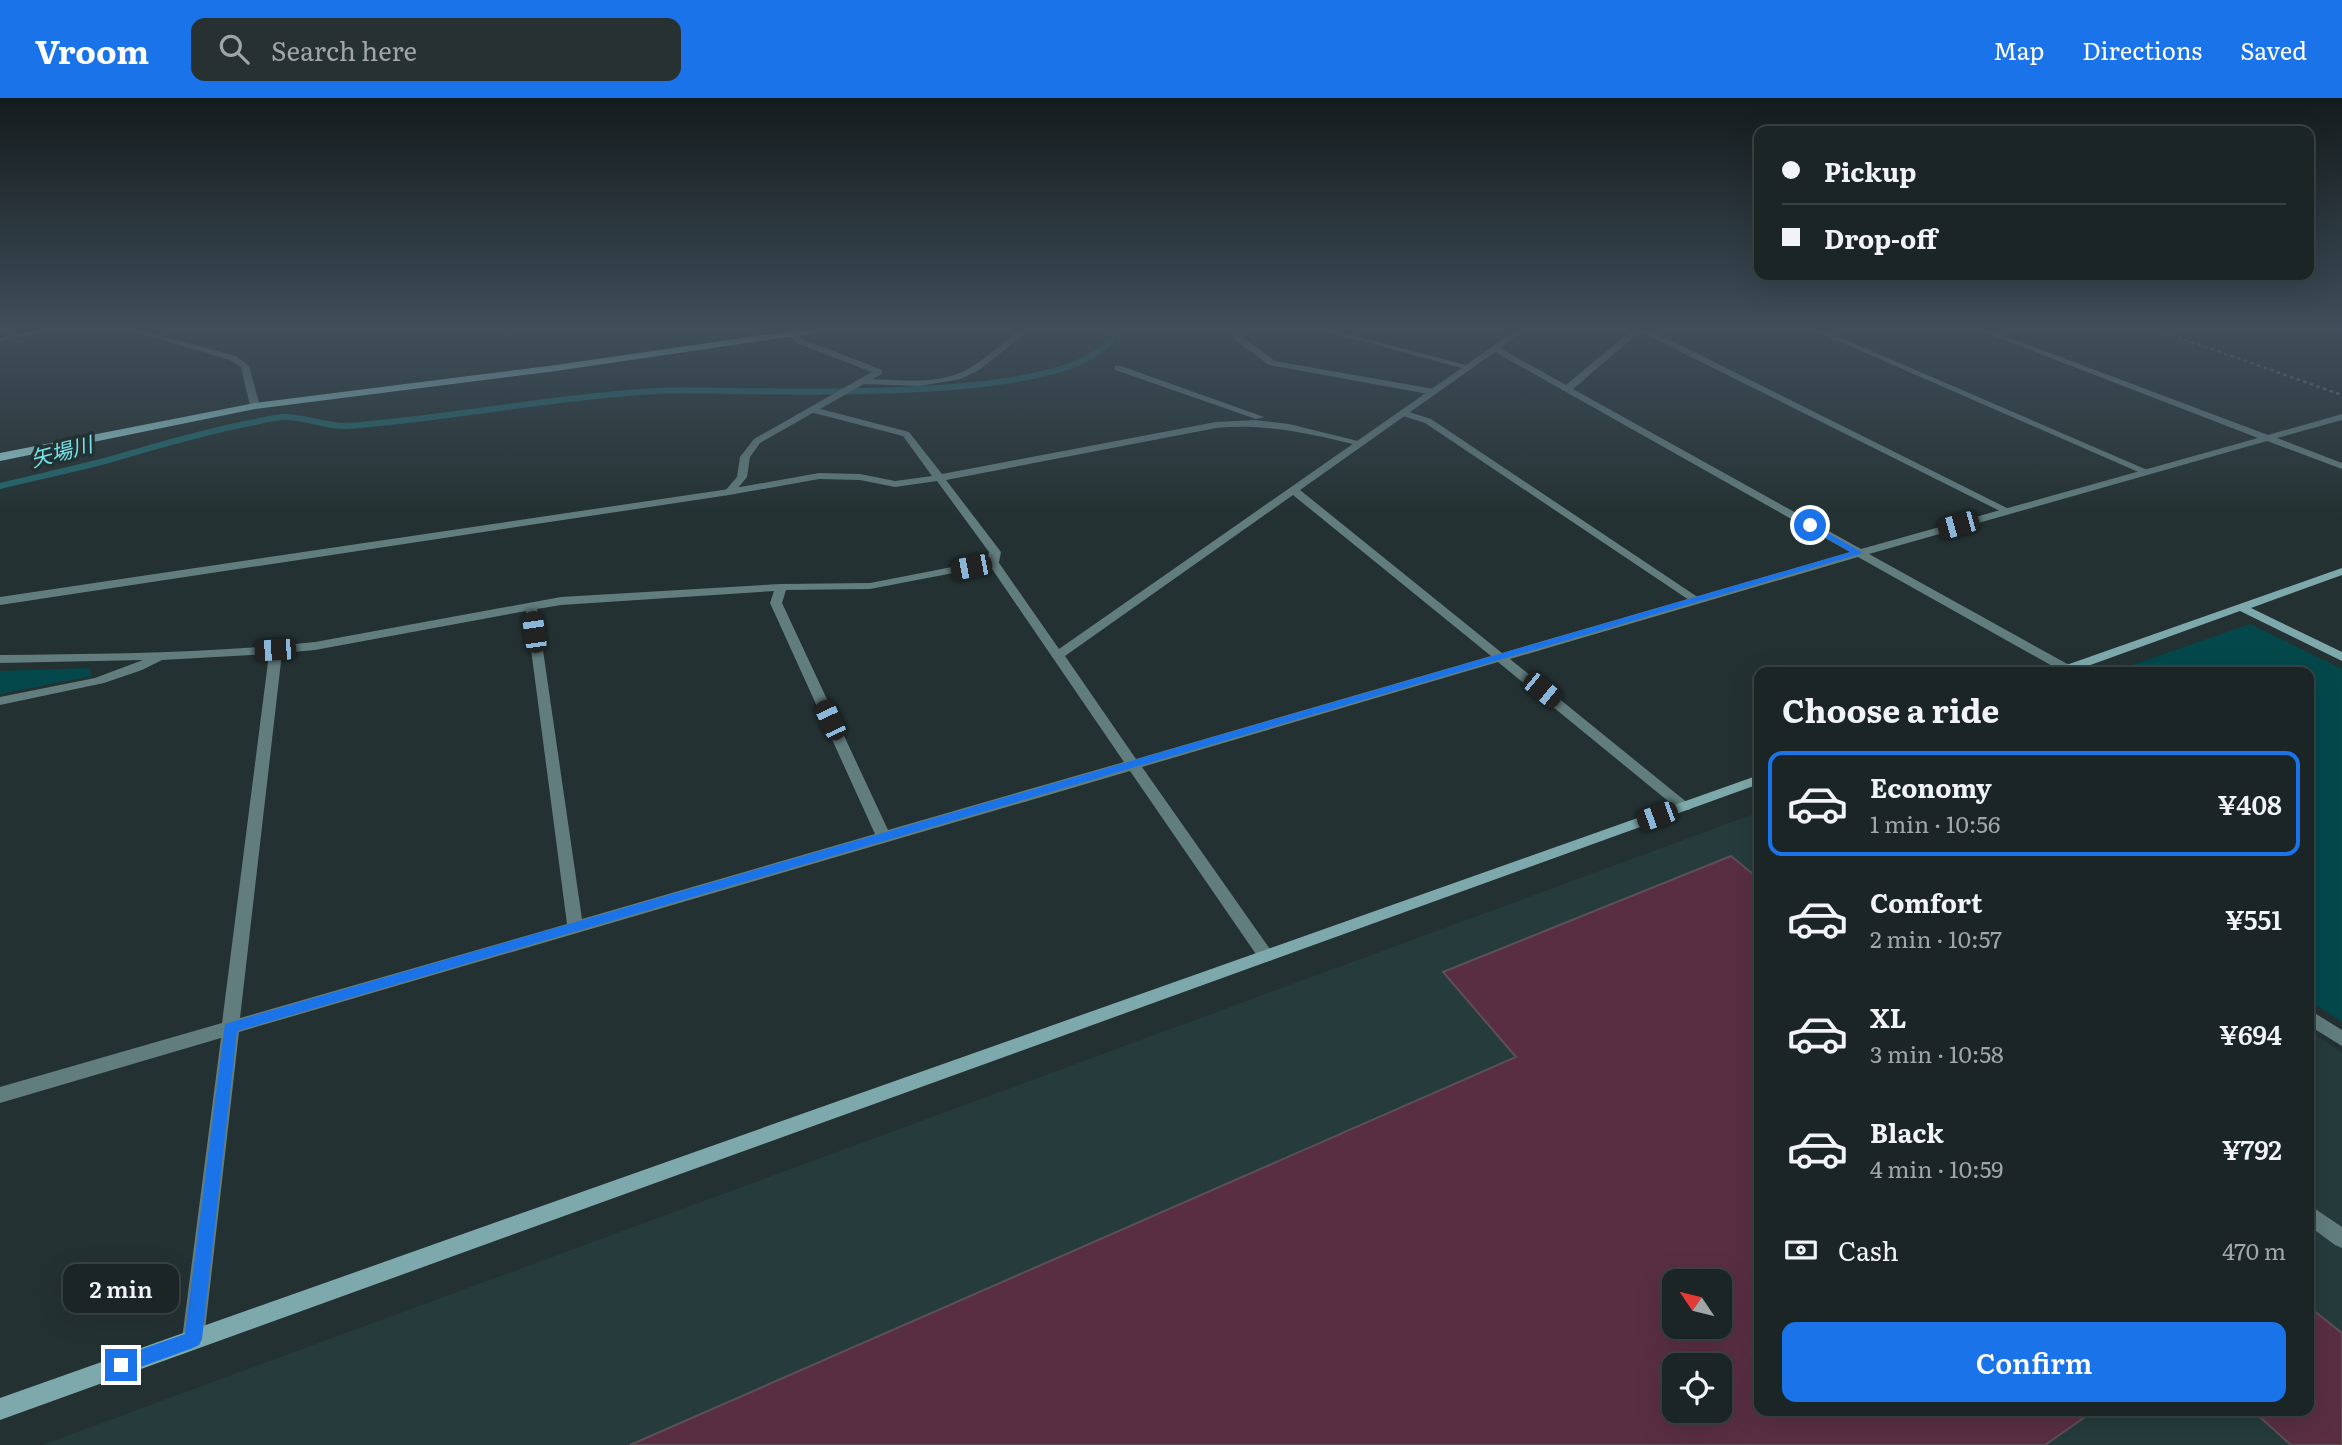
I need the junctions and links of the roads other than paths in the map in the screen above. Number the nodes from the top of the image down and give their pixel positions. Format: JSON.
{"nodes":[{"id":1,"x":252,"y":393,"type":"edge"},
{"id":2,"x":354,"y":393,"type":"edge"},
{"id":3,"x":845,"y":393,"type":"edge"},
{"id":4,"x":1190,"y":393,"type":"edge"},
{"id":5,"x":1433,"y":393,"type":"edge"},
{"id":6,"x":1574,"y":393,"type":"edge"},
{"id":7,"x":1774,"y":393,"type":"edge"},
{"id":8,"x":1963,"y":393,"type":"edge"},
{"id":9,"x":2149,"y":393,"type":"edge"},
{"id":10,"x":256,"y":406,"type":"junction"},
{"id":11,"x":813,"y":410,"type":"junction"},
{"id":12,"x":1403,"y":413,"type":"junction"},
{"id":13,"x":2342,"y":417,"type":"edge"},
{"id":14,"x":1274,"y":422,"type":"junction"},
{"id":15,"x":2269,"y":438,"type":"junction"},
{"id":16,"x":1361,"y":443,"type":"junction"},
{"id":17,"x":0,"y":457,"type":"edge"},
{"id":18,"x":2342,"y":466,"type":"edge"},
{"id":19,"x":2147,"y":472,"type":"junction"},
{"id":20,"x":939,"y":478,"type":"junction"},
{"id":21,"x":1294,"y":490,"type":"junction"},
{"id":22,"x":729,"y":492,"type":"junction"},
{"id":23,"x":2008,"y":511,"type":"junction"},
{"id":24,"x":1859,"y":553,"type":"junction"},
{"id":25,"x":993,"y":562,"type":"junction"},
{"id":26,"x":2342,"y":571,"type":"edge"},
{"id":27,"x":781,"y":587,"type":"junction"},
{"id":28,"x":1696,"y":600,"type":"junction"},
{"id":29,"x":0,"y":601,"type":"edge"},
{"id":30,"x":531,"y":606,"type":"junction"},
{"id":31,"x":2240,"y":607,"type":"junction"},
{"id":32,"x":275,"y":650,"type":"junction"},
{"id":33,"x":160,"y":656,"type":"junction"},
{"id":34,"x":1057,"y":656,"type":"junction"},
{"id":35,"x":1501,"y":657,"type":"junction"},
{"id":36,"x":2342,"y":657,"type":"edge"},
{"id":37,"x":0,"y":659,"type":"edge"},
{"id":38,"x":2056,"y":667,"type":"edge"},
{"id":39,"x":2074,"y":667,"type":"edge"},
{"id":40,"x":0,"y":701,"type":"edge"},
{"id":41,"x":1132,"y":765,"type":"junction"},
{"id":42,"x":1754,"y":784,"type":"edge"},
{"id":43,"x":1684,"y":807,"type":"junction"},
{"id":44,"x":884,"y":837,"type":"junction"},
{"id":45,"x":575,"y":927,"type":"junction"},
{"id":46,"x":1266,"y":956,"type":"junction"},
{"id":47,"x":2314,"y":1020,"type":"edge"},
{"id":48,"x":230,"y":1027,"type":"junction"},
{"id":49,"x":2342,"y":1038,"type":"edge"},
{"id":50,"x":0,"y":1095,"type":"edge"},
{"id":51,"x":2314,"y":1218,"type":"edge"},
{"id":52,"x":2342,"y":1239,"type":"edge"},
{"id":53,"x":193,"y":1339,"type":"junction"},
{"id":54,"x":0,"y":1409,"type":"edge"}],
"edges":[{"from":1,"to":10,"type":"street"},
{"from":2,"to":10,"type":"main road"},
{"from":3,"to":11,"type":"street"},
{"from":4,"to":14,"type":"street"},
{"from":5,"to":12,"type":"street"},
{"from":6,"to":24,"type":"street"},
{"from":7,"to":23,"type":"street"},
{"from":8,"to":19,"type":"street"},
{"from":9,"to":15,"type":"street"},
{"from":10,"to":17,"type":"main road"},
{"from":11,"to":20,"type":"street"},
{"from":11,"to":22,"type":"street"},
{"from":12,"to":16,"type":"street"},
{"from":12,"to":28,"type":"street"},
{"from":13,"to":15,"type":"street"},
{"from":14,"to":16,"type":"street"},
{"from":14,"to":20,"type":"street"},
{"from":15,"to":18,"type":"street"},
{"from":15,"to":19,"type":"street"},
{"from":16,"to":21,"type":"street"},
{"from":19,"to":23,"type":"street"},
{"from":20,"to":22,"type":"street"},
{"from":20,"to":25,"type":"street"},
{"from":21,"to":34,"type":"street"},
{"from":21,"to":35,"type":"street"},
{"from":22,"to":29,"type":"street"},
{"from":23,"to":24,"type":"street"},
{"from":24,"to":28,"type":"street"},
{"from":24,"to":38,"type":"street"},
{"from":25,"to":27,"type":"street"},
{"from":25,"to":34,"type":"street"},
{"from":26,"to":31,"type":"street"},
{"from":27,"to":30,"type":"street"},
{"from":27,"to":44,"type":"street"},
{"from":28,"to":35,"type":"street"},
{"from":30,"to":32,"type":"street"},
{"from":30,"to":45,"type":"street"},
{"from":31,"to":36,"type":"street"},
{"from":31,"to":39,"type":"street"},
{"from":32,"to":33,"type":"street"},
{"from":32,"to":48,"type":"street"},
{"from":33,"to":37,"type":"street"},
{"from":33,"to":40,"type":"street"},
{"from":34,"to":41,"type":"street"},
{"from":35,"to":41,"type":"street"},
{"from":35,"to":43,"type":"street"},
{"from":41,"to":44,"type":"street"},
{"from":41,"to":46,"type":"street"},
{"from":42,"to":43,"type":"street"},
{"from":43,"to":46,"type":"street"},
{"from":44,"to":45,"type":"street"},
{"from":45,"to":48,"type":"street"},
{"from":46,"to":53,"type":"street"},
{"from":47,"to":49,"type":"street"},
{"from":48,"to":50,"type":"street"},
{"from":48,"to":53,"type":"street"},
{"from":51,"to":52,"type":"street"},
{"from":53,"to":54,"type":"street"}]}
